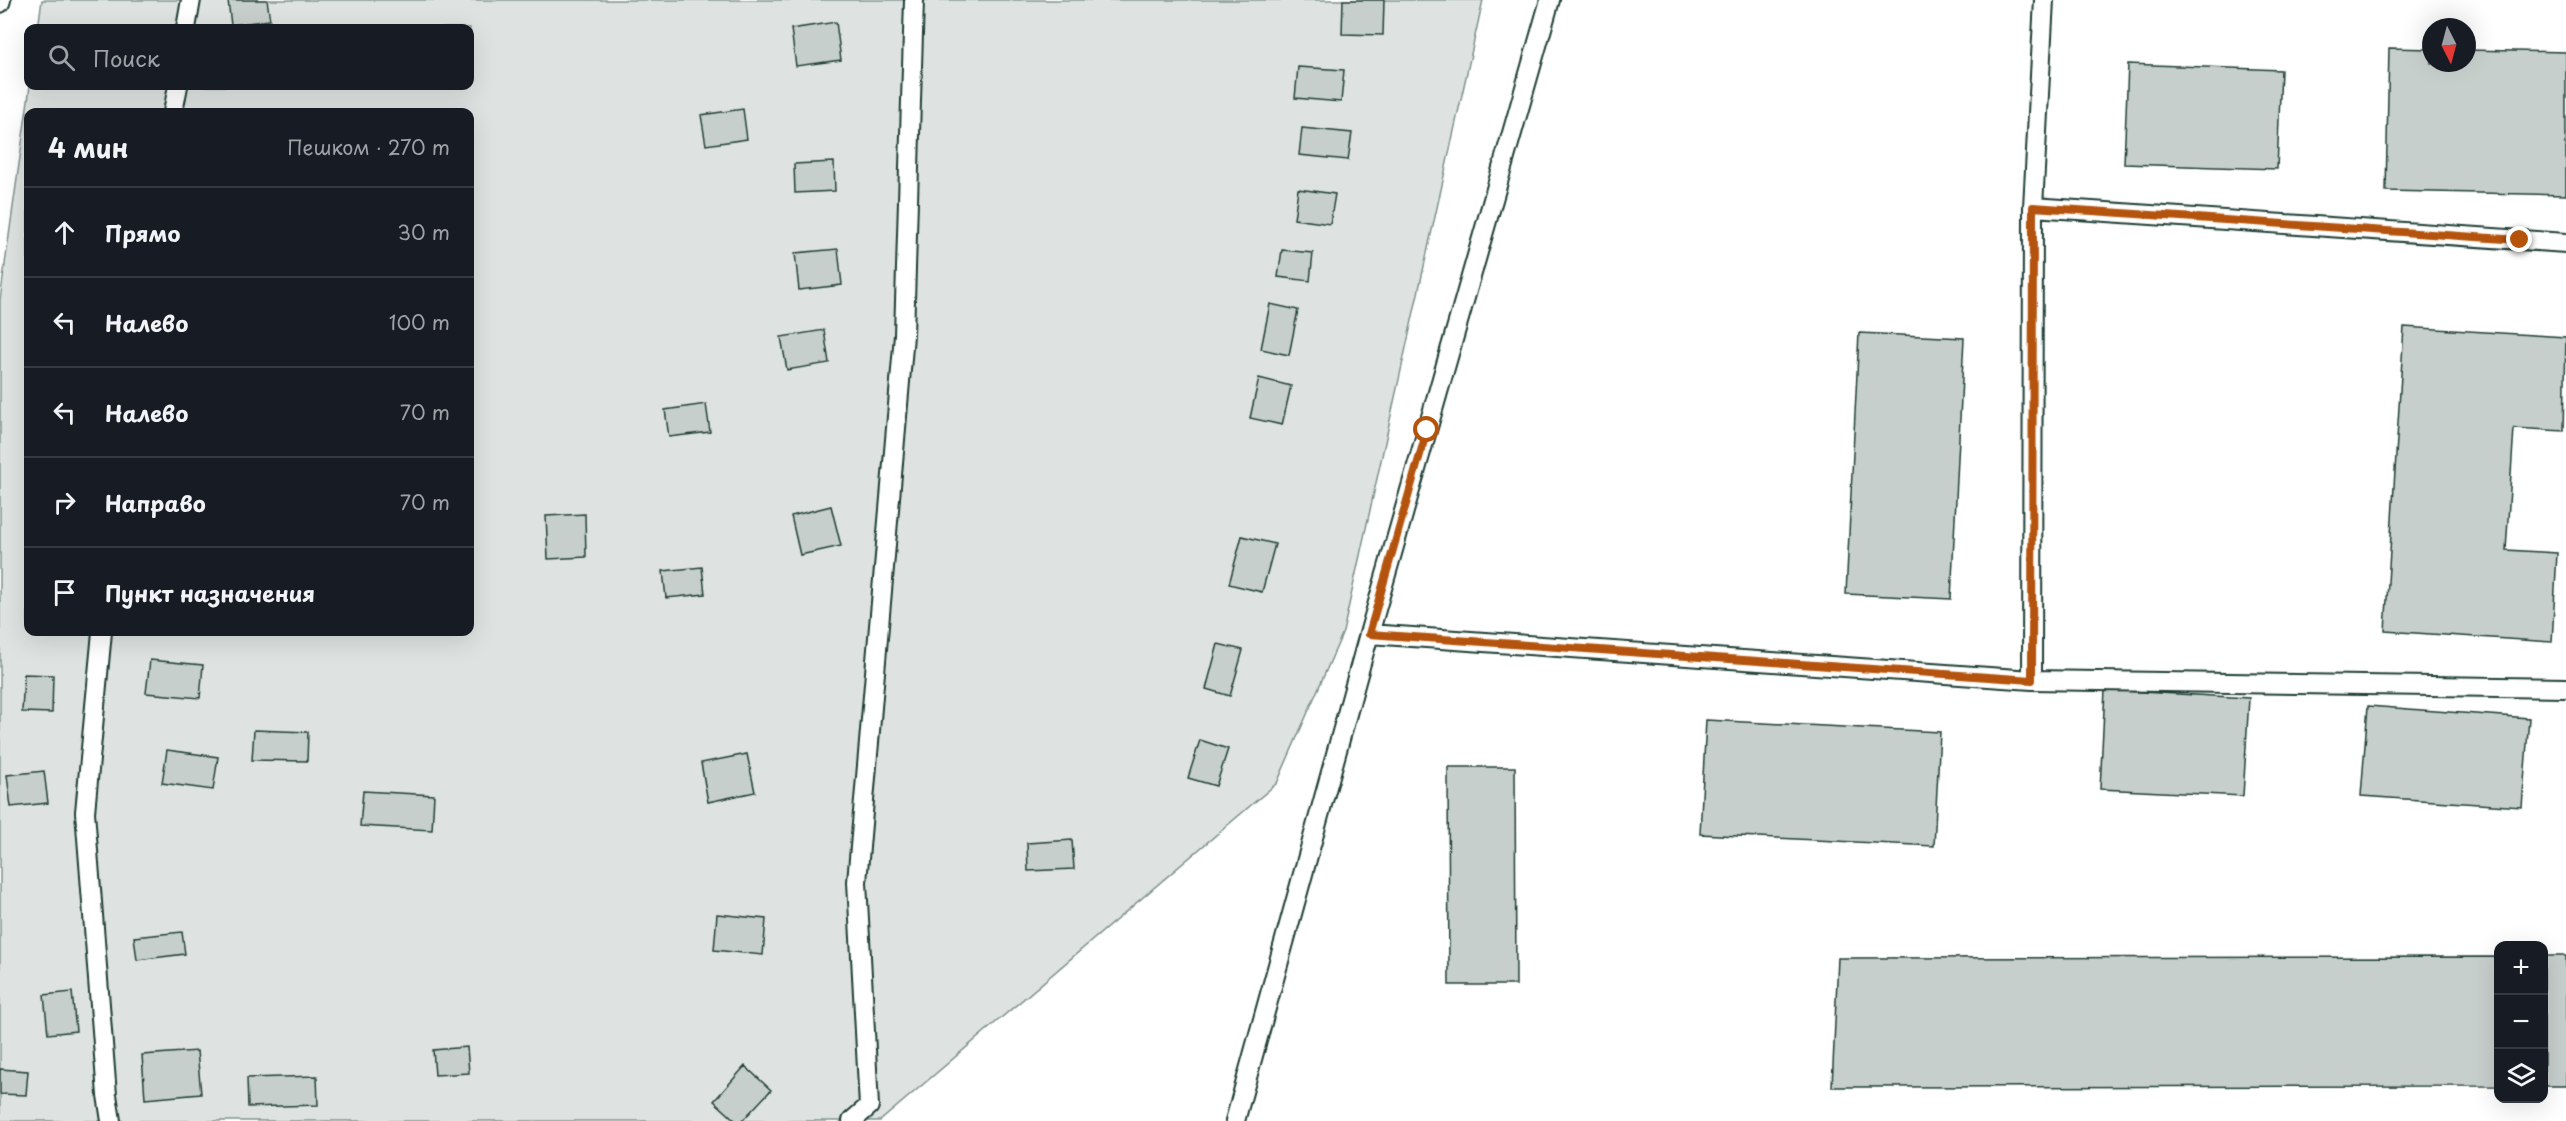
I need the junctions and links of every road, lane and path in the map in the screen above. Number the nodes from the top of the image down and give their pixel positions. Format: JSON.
{"nodes":[{"id":1,"x":191,"y":0,"type":"edge"},
{"id":2,"x":914,"y":0,"type":"edge"},
{"id":3,"x":1550,"y":0,"type":"edge"},
{"id":4,"x":2044,"y":0,"type":"edge"},
{"id":5,"x":187,"y":24,"type":"edge"},
{"id":6,"x":177,"y":90,"type":"edge"},
{"id":7,"x":175,"y":108,"type":"edge"},
{"id":8,"x":2033,"y":207,"type":"junction"},
{"id":9,"x":2566,"y":243,"type":"edge"},
{"id":10,"x":1369,"y":634,"type":"junction"},
{"id":11,"x":102,"y":636,"type":"edge"},
{"id":12,"x":2032,"y":680,"type":"junction"},
{"id":13,"x":2566,"y":688,"type":"edge"},
{"id":14,"x":111,"y":1121,"type":"edge"},
{"id":15,"x":852,"y":1121,"type":"edge"},
{"id":16,"x":1235,"y":1121,"type":"edge"}],
"edges":[{"from":1,"to":5,"type":"lane"},
{"from":2,"to":15,"type":"lane"},
{"from":3,"to":10,"type":"lane"},
{"from":4,"to":8,"type":"lane"},
{"from":6,"to":7,"type":"lane"},
{"from":8,"to":9,"type":"lane"},
{"from":8,"to":12,"type":"lane"},
{"from":10,"to":12,"type":"lane"},
{"from":10,"to":16,"type":"lane"},
{"from":11,"to":14,"type":"lane"},
{"from":12,"to":13,"type":"lane"}]}
